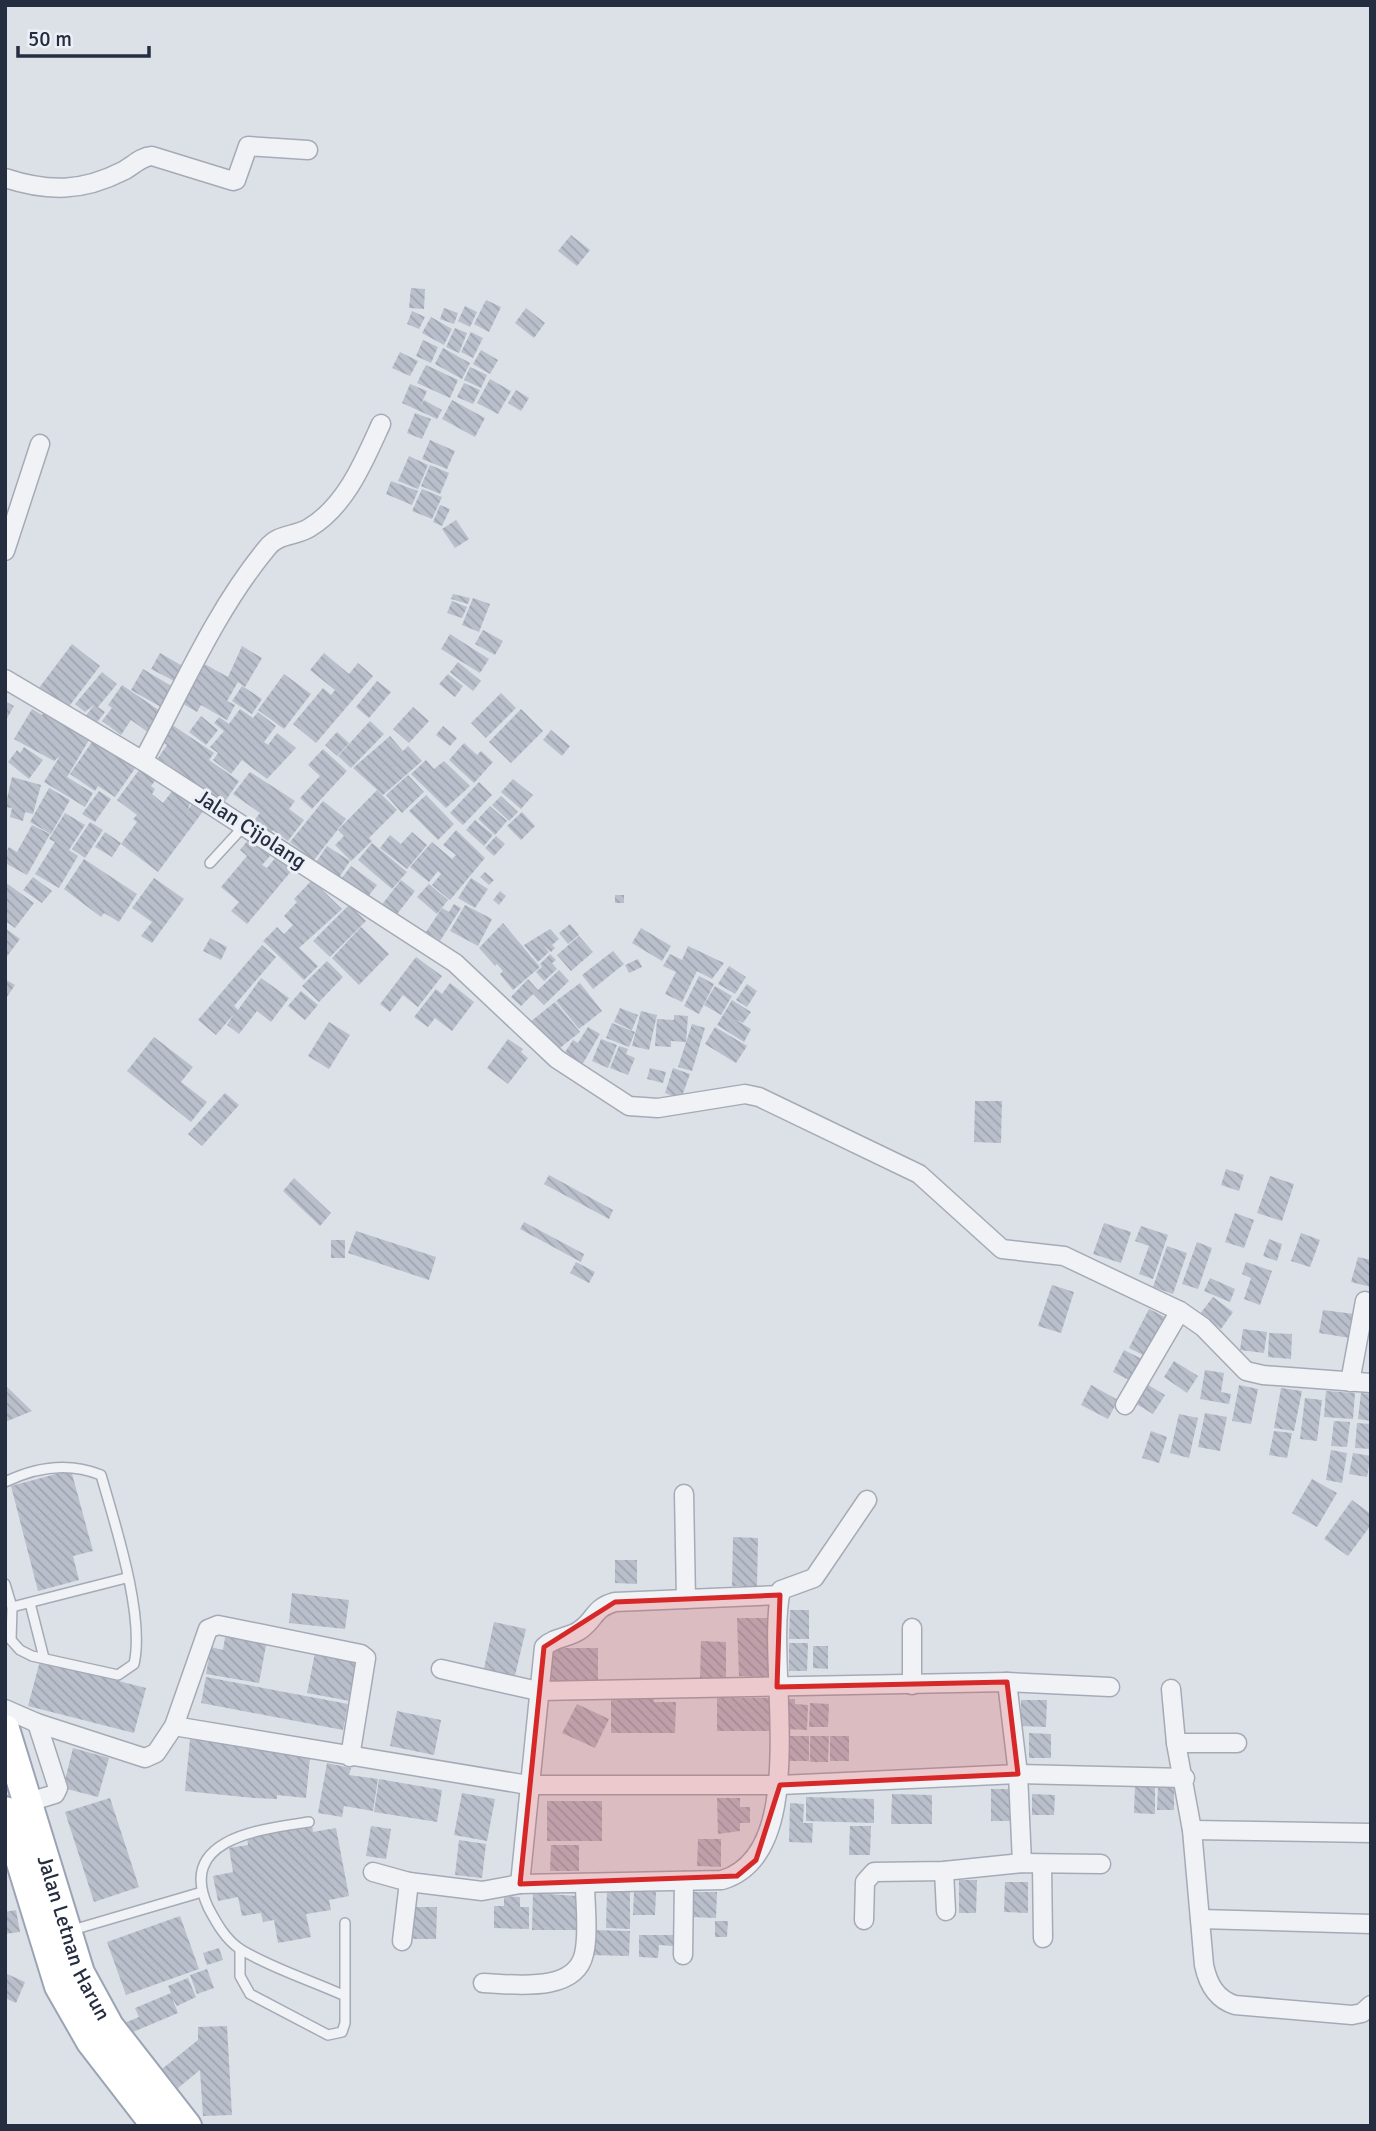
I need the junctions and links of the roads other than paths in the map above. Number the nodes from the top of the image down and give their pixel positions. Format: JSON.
{"nodes":[{"id":1,"x":308,"y":150,"type":"dead end"},
{"id":2,"x":5,"y":178,"type":"edge"},
{"id":3,"x":381,"y":424,"type":"dead end"},
{"id":4,"x":40,"y":444,"type":"dead end"},
{"id":5,"x":5,"y":551,"type":"edge"},
{"id":6,"x":5,"y":679,"type":"edge"},
{"id":7,"x":144,"y":761,"type":"junction"},
{"id":8,"x":245,"y":825,"type":"junction"},
{"id":9,"x":210,"y":863,"type":"dead end"},
{"id":10,"x":1365,"y":1301,"type":"dead end"},
{"id":11,"x":1180,"y":1311,"type":"junction"},
{"id":12,"x":1350,"y":1382,"type":"junction"},
{"id":13,"x":1371,"y":1383,"type":"edge"},
{"id":14,"x":1125,"y":1405,"type":"dead end"},
{"id":15,"x":5,"y":1482,"type":"edge"},
{"id":16,"x":684,"y":1494,"type":"dead end"},
{"id":17,"x":867,"y":1500,"type":"dead end"},
{"id":18,"x":126,"y":1578,"type":"junction"},
{"id":19,"x":5,"y":1584,"type":"edge"},
{"id":20,"x":780,"y":1595,"type":"junction"},
{"id":21,"x":686,"y":1599,"type":"junction"},
{"id":22,"x":30,"y":1603,"type":"junction"},
{"id":23,"x":12,"y":1607,"type":"junction"},
{"id":24,"x":912,"y":1628,"type":"dead end"},
{"id":25,"x":8,"y":1641,"type":"edge"},
{"id":26,"x":44,"y":1658,"type":"junction"},
{"id":27,"x":440,"y":1669,"type":"dead end"},
{"id":28,"x":1007,"y":1682,"type":"junction"},
{"id":29,"x":912,"y":1685,"type":"junction"},
{"id":30,"x":778,"y":1687,"type":"junction"},
{"id":31,"x":1110,"y":1687,"type":"dead end"},
{"id":32,"x":1171,"y":1689,"type":"dead end"},
{"id":33,"x":538,"y":1691,"type":"junction"},
{"id":34,"x":5,"y":1709,"type":"edge"},
{"id":35,"x":37,"y":1723,"type":"junction"},
{"id":36,"x":174,"y":1726,"type":"junction"},
{"id":37,"x":5,"y":1729,"type":"edge"},
{"id":38,"x":1176,"y":1743,"type":"junction"},
{"id":39,"x":1237,"y":1743,"type":"dead end"},
{"id":40,"x":350,"y":1757,"type":"junction"},
{"id":41,"x":1018,"y":1774,"type":"junction"},
{"id":42,"x":1185,"y":1778,"type":"junction"},
{"id":43,"x":528,"y":1785,"type":"junction"},
{"id":44,"x":780,"y":1785,"type":"junction"},
{"id":45,"x":17,"y":1807,"type":"edge"},
{"id":46,"x":309,"y":1822,"type":"dead end"},
{"id":47,"x":1192,"y":1830,"type":"junction"},
{"id":48,"x":1371,"y":1833,"type":"edge"},
{"id":49,"x":1022,"y":1863,"type":"junction"},
{"id":50,"x":1101,"y":1864,"type":"dead end"},
{"id":51,"x":1042,"y":1865,"type":"junction"},
{"id":52,"x":944,"y":1871,"type":"junction"},
{"id":53,"x":373,"y":1872,"type":"dead end"},
{"id":54,"x":684,"y":1881,"type":"junction"},
{"id":55,"x":409,"y":1882,"type":"junction"},
{"id":56,"x":585,"y":1883,"type":"junction"},
{"id":57,"x":520,"y":1884,"type":"junction"},
{"id":58,"x":202,"y":1892,"type":"junction"},
{"id":59,"x":946,"y":1911,"type":"dead end"},
{"id":60,"x":1199,"y":1919,"type":"junction"},
{"id":61,"x":864,"y":1920,"type":"dead end"},
{"id":62,"x":345,"y":1923,"type":"dead end"},
{"id":63,"x":1371,"y":1924,"type":"edge"},
{"id":64,"x":67,"y":1931,"type":"junction"},
{"id":65,"x":1043,"y":1938,"type":"dead end"},
{"id":66,"x":401,"y":1941,"type":"dead end"},
{"id":67,"x":240,"y":1949,"type":"junction"},
{"id":68,"x":682,"y":1955,"type":"dead end"},
{"id":69,"x":483,"y":1983,"type":"dead end"},
{"id":70,"x":343,"y":1995,"type":"junction"},
{"id":71,"x":1371,"y":2005,"type":"edge"},
{"id":72,"x":156,"y":2126,"type":"edge"},
{"id":73,"x":187,"y":2126,"type":"edge"}],
"edges":[{"from":1,"to":2,"type":"street"},
{"from":3,"to":7,"type":"street"},
{"from":4,"to":5,"type":"street"},
{"from":6,"to":7,"type":"street","name":"Jalan Cijolang"},
{"from":7,"to":8,"type":"street","name":"Jalan Cijolang"},
{"from":8,"to":9,"type":"lane"},
{"from":8,"to":11,"type":"street","name":"Jalan Cijolang"},
{"from":10,"to":12,"type":"street"},
{"from":11,"to":12,"type":"street","name":"Jalan Cijolang"},
{"from":11,"to":14,"type":"street"},
{"from":12,"to":13,"type":"street","name":"Jalan Cijolang"},
{"from":15,"to":18,"type":"lane"},
{"from":16,"to":21,"type":"street"},
{"from":17,"to":20,"type":"street"},
{"from":18,"to":22,"type":"lane"},
{"from":18,"to":26,"type":"lane"},
{"from":19,"to":23,"type":"lane"},
{"from":20,"to":21,"type":"street"},
{"from":20,"to":30,"type":"street"},
{"from":21,"to":33,"type":"street"},
{"from":22,"to":23,"type":"lane"},
{"from":22,"to":26,"type":"lane"},
{"from":23,"to":25,"type":"lane"},
{"from":24,"to":29,"type":"street"},
{"from":25,"to":26,"type":"lane"},
{"from":27,"to":33,"type":"street"},
{"from":28,"to":29,"type":"street"},
{"from":28,"to":31,"type":"street"},
{"from":28,"to":41,"type":"street"},
{"from":29,"to":30,"type":"street"},
{"from":30,"to":33,"type":"street"},
{"from":30,"to":44,"type":"street"},
{"from":32,"to":38,"type":"street"},
{"from":33,"to":43,"type":"street"},
{"from":34,"to":35,"type":"street"},
{"from":35,"to":36,"type":"street"},
{"from":35,"to":45,"type":"street"},
{"from":36,"to":40,"type":"street"},
{"from":36,"to":40,"type":"street"},
{"from":37,"to":45,"type":"main road","name":"Jalan Letnan Harun"},
{"from":38,"to":39,"type":"street"},
{"from":38,"to":42,"type":"street"},
{"from":40,"to":43,"type":"street"},
{"from":41,"to":42,"type":"street"},
{"from":41,"to":44,"type":"street"},
{"from":41,"to":49,"type":"street"},
{"from":42,"to":47,"type":"street"},
{"from":43,"to":44,"type":"street"},
{"from":43,"to":57,"type":"street"},
{"from":44,"to":54,"type":"street"},
{"from":45,"to":64,"type":"main road","name":"Jalan Letnan Harun"},
{"from":45,"to":72,"type":"main road","name":"Jalan Letnan Harun"},
{"from":46,"to":58,"type":"lane"},
{"from":47,"to":48,"type":"street"},
{"from":47,"to":60,"type":"street"},
{"from":49,"to":51,"type":"street"},
{"from":49,"to":52,"type":"street"},
{"from":50,"to":51,"type":"street"},
{"from":51,"to":65,"type":"street"},
{"from":52,"to":59,"type":"street"},
{"from":52,"to":61,"type":"street"},
{"from":53,"to":55,"type":"street"},
{"from":54,"to":56,"type":"street"},
{"from":54,"to":68,"type":"street"},
{"from":55,"to":57,"type":"street"},
{"from":55,"to":66,"type":"street"},
{"from":56,"to":57,"type":"street"},
{"from":56,"to":69,"type":"street"},
{"from":58,"to":64,"type":"lane"},
{"from":58,"to":67,"type":"lane"},
{"from":60,"to":63,"type":"street"},
{"from":60,"to":71,"type":"street"},
{"from":62,"to":70,"type":"lane"},
{"from":64,"to":73,"type":"main road","name":"Jalan Letnan Harun"},
{"from":67,"to":70,"type":"lane"},
{"from":67,"to":70,"type":"lane"}]}
